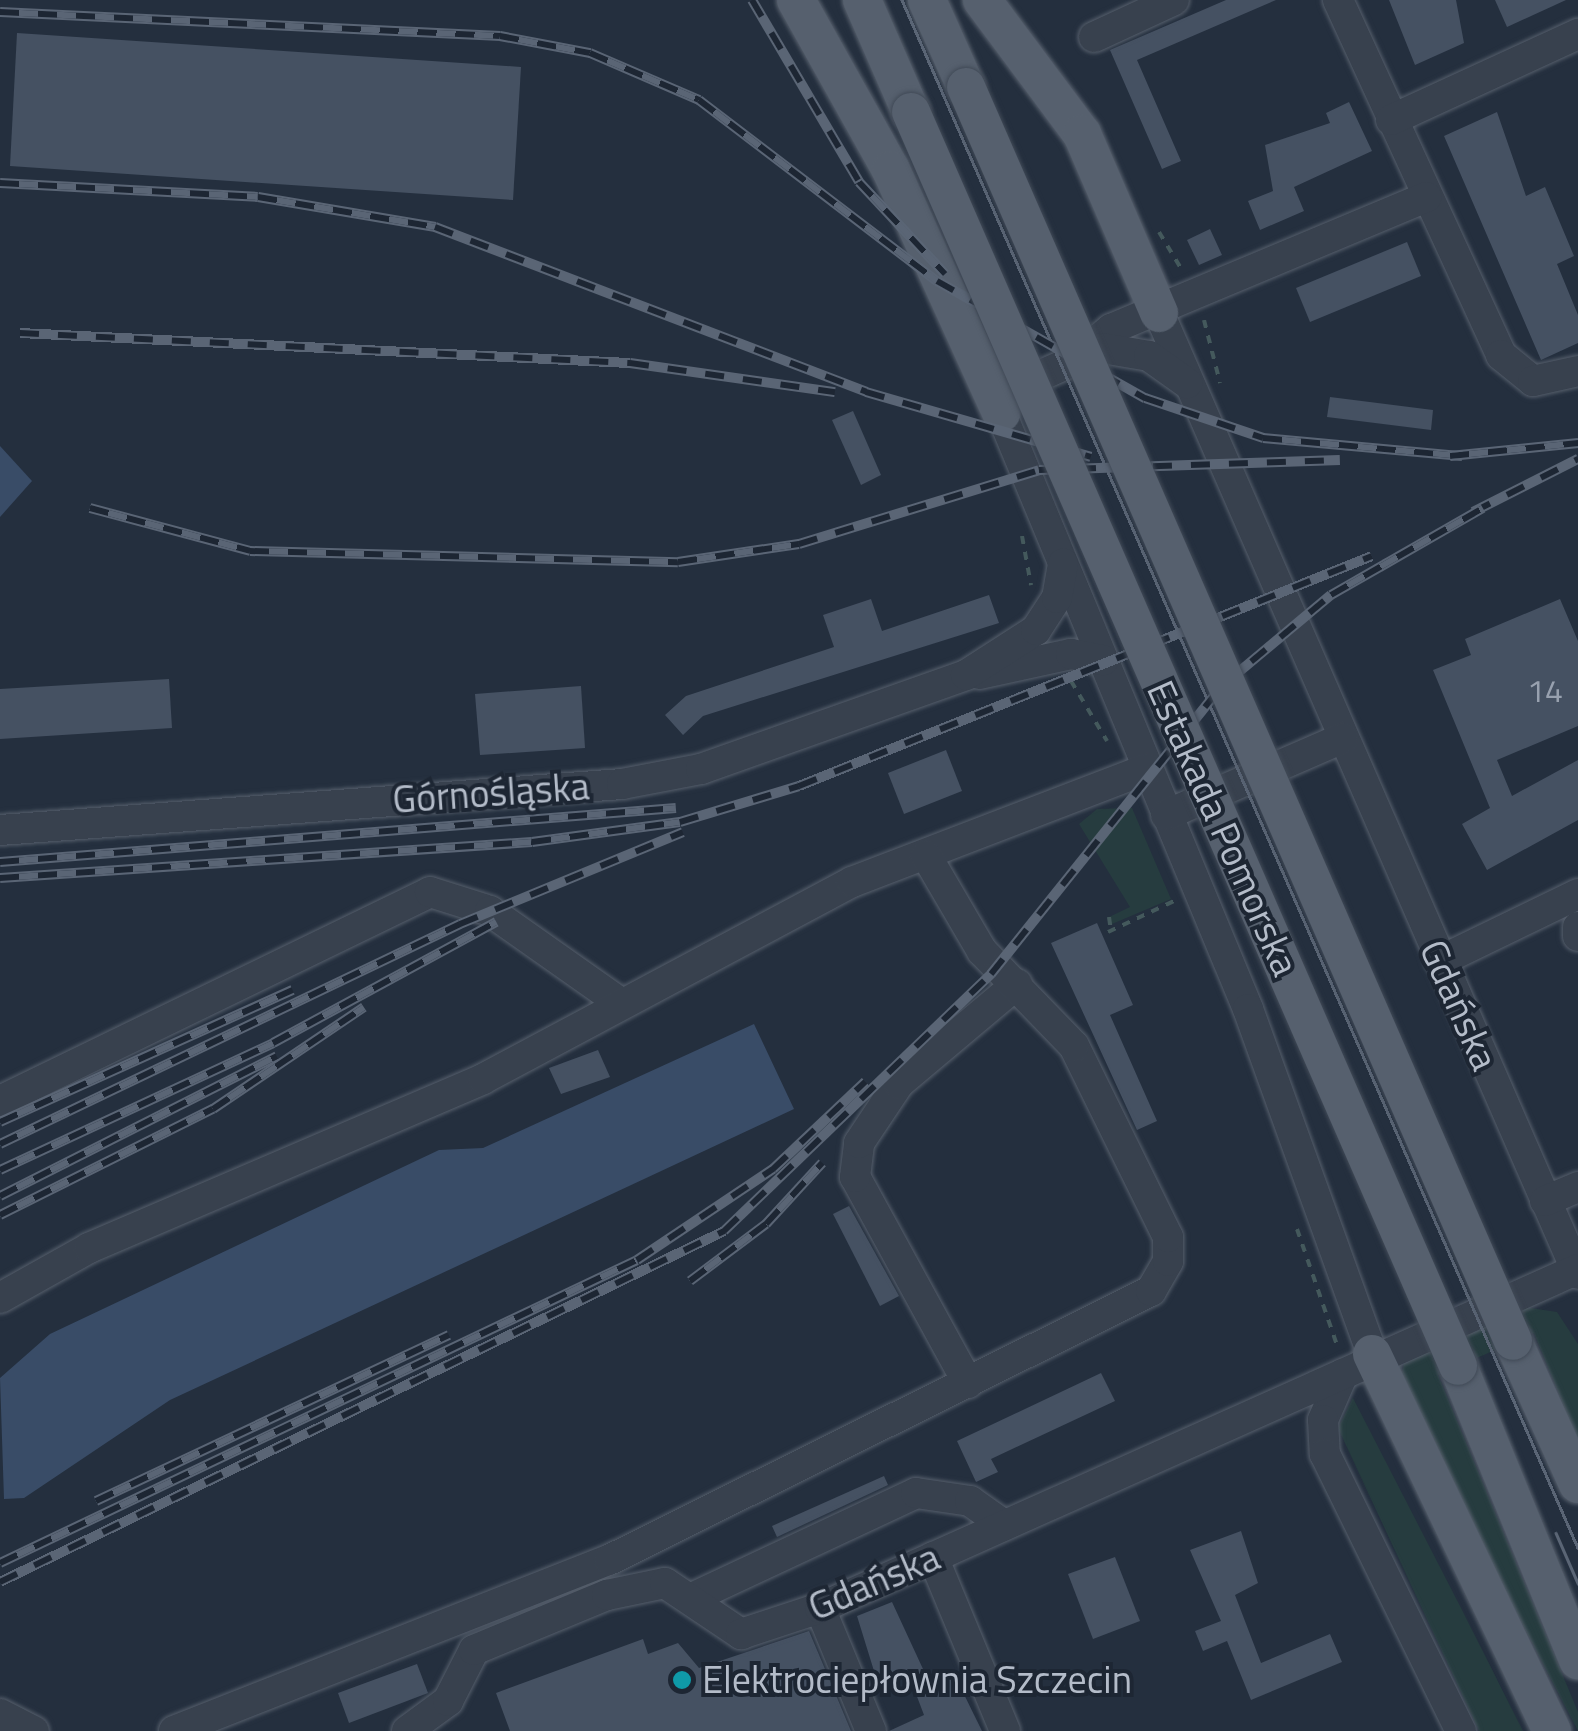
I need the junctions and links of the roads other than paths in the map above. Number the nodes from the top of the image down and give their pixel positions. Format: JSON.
{"nodes":[{"id":1,"x":796,"y":0,"type":"edge"},
{"id":2,"x":862,"y":0,"type":"edge"},
{"id":3,"x":928,"y":0,"type":"edge"},
{"id":4,"x":982,"y":0,"type":"edge"},
{"id":5,"x":1174,"y":0,"type":"edge"},
{"id":6,"x":1338,"y":0,"type":"edge"},
{"id":7,"x":1578,"y":34,"type":"edge"},
{"id":8,"x":1094,"y":38,"type":"dead end"},
{"id":9,"x":1390,"y":120,"type":"junction"},
{"id":10,"x":1426,"y":197,"type":"junction"},
{"id":11,"x":1159,"y":314,"type":"junction"},
{"id":12,"x":1086,"y":350,"type":"junction"},
{"id":13,"x":1578,"y":371,"type":"edge"},
{"id":14,"x":1189,"y":385,"type":"junction"},
{"id":15,"x":1000,"y":410,"type":"junction"},
{"id":16,"x":1063,"y":564,"type":"junction"},
{"id":17,"x":1102,"y":660,"type":"junction"},
{"id":18,"x":966,"y":675,"type":"junction"},
{"id":19,"x":1342,"y":738,"type":"junction"},
{"id":20,"x":1147,"y":770,"type":"junction"},
{"id":21,"x":1166,"y":816,"type":"junction"},
{"id":22,"x":0,"y":830,"type":"edge"},
{"id":23,"x":926,"y":855,"type":"junction"},
{"id":24,"x":1578,"y":894,"type":"edge"},
{"id":25,"x":1578,"y":927,"type":"edge"},
{"id":26,"x":1578,"y":936,"type":"edge"},
{"id":27,"x":1440,"y":961,"type":"junction"},
{"id":28,"x":1017,"y":984,"type":"junction"},
{"id":29,"x":616,"y":1000,"type":"junction"},
{"id":30,"x":0,"y":1100,"type":"edge"},
{"id":31,"x":1578,"y":1187,"type":"edge"},
{"id":32,"x":1545,"y":1202,"type":"junction"},
{"id":33,"x":1578,"y":1271,"type":"edge"},
{"id":34,"x":0,"y":1298,"type":"edge"},
{"id":35,"x":1357,"y":1364,"type":"junction"},
{"id":36,"x":968,"y":1383,"type":"junction"},
{"id":37,"x":1578,"y":1484,"type":"edge"},
{"id":38,"x":1004,"y":1525,"type":"junction"},
{"id":39,"x":932,"y":1557,"type":"junction"},
{"id":40,"x":694,"y":1596,"type":"junction"},
{"id":41,"x":820,"y":1608,"type":"junction"},
{"id":42,"x":1578,"y":1660,"type":"edge"},
{"id":43,"x":0,"y":1714,"type":"edge"},
{"id":44,"x":34,"y":1731,"type":"edge"},
{"id":45,"x":174,"y":1731,"type":"edge"},
{"id":46,"x":407,"y":1731,"type":"edge"},
{"id":47,"x":871,"y":1731,"type":"edge"},
{"id":48,"x":1004,"y":1731,"type":"edge"},
{"id":49,"x":1461,"y":1731,"type":"edge"},
{"id":50,"x":1552,"y":1731,"type":"edge"}],
"edges":[{"from":1,"to":15,"type":"main road"},
{"from":2,"to":42,"type":"main road","name":"Estakada Pomorska","bridge":true},
{"from":3,"to":37,"type":"main road","name":"Estakada Pomorska","bridge":true},
{"from":4,"to":11,"type":"main road"},
{"from":5,"to":8,"type":"street"},
{"from":6,"to":9,"type":"street"},
{"from":7,"to":9,"type":"street"},
{"from":9,"to":10,"type":"street"},
{"from":10,"to":11,"type":"street"},
{"from":10,"to":13,"type":"street"},
{"from":11,"to":12,"type":"street"},
{"from":11,"to":14,"type":"street","name":"Gdańska"},
{"from":12,"to":14,"type":"street"},
{"from":12,"to":15,"type":"street"},
{"from":14,"to":19,"type":"street","name":"Gdańska"},
{"from":15,"to":16,"type":"street"},
{"from":16,"to":17,"type":"street"},
{"from":16,"to":18,"type":"street","name":"Górnośląska"},
{"from":17,"to":18,"type":"street","name":"Górnośląska"},
{"from":17,"to":20,"type":"street"},
{"from":18,"to":22,"type":"street","name":"Górnośląska"},
{"from":19,"to":21,"type":"street"},
{"from":19,"to":27,"type":"street","name":"Gdańska"},
{"from":20,"to":21,"type":"street"},
{"from":20,"to":23,"type":"street"},
{"from":21,"to":35,"type":"street"},
{"from":23,"to":28,"type":"street"},
{"from":23,"to":29,"type":"street"},
{"from":24,"to":27,"type":"street"},
{"from":25,"to":26,"type":"street"},
{"from":27,"to":32,"type":"street","name":"Gdańska"},
{"from":28,"to":36,"type":"street"},
{"from":28,"to":36,"type":"street"},
{"from":29,"to":30,"type":"street"},
{"from":29,"to":34,"type":"street"},
{"from":31,"to":32,"type":"street"},
{"from":32,"to":33,"type":"street","name":"Gdańska"},
{"from":33,"to":35,"type":"street","name":"Gdańska"},
{"from":35,"to":38,"type":"street","name":"Gdańska"},
{"from":35,"to":49,"type":"street"},
{"from":35,"to":50,"type":"main road"},
{"from":36,"to":45,"type":"street"},
{"from":38,"to":39,"type":"street","name":"Gdańska"},
{"from":38,"to":40,"type":"street"},
{"from":39,"to":41,"type":"street","name":"Gdańska"},
{"from":39,"to":48,"type":"street"},
{"from":40,"to":41,"type":"street","name":"Gdańska"},
{"from":40,"to":46,"type":"street","name":"Gdańska"},
{"from":41,"to":47,"type":"street"},
{"from":43,"to":44,"type":"street"}]}
